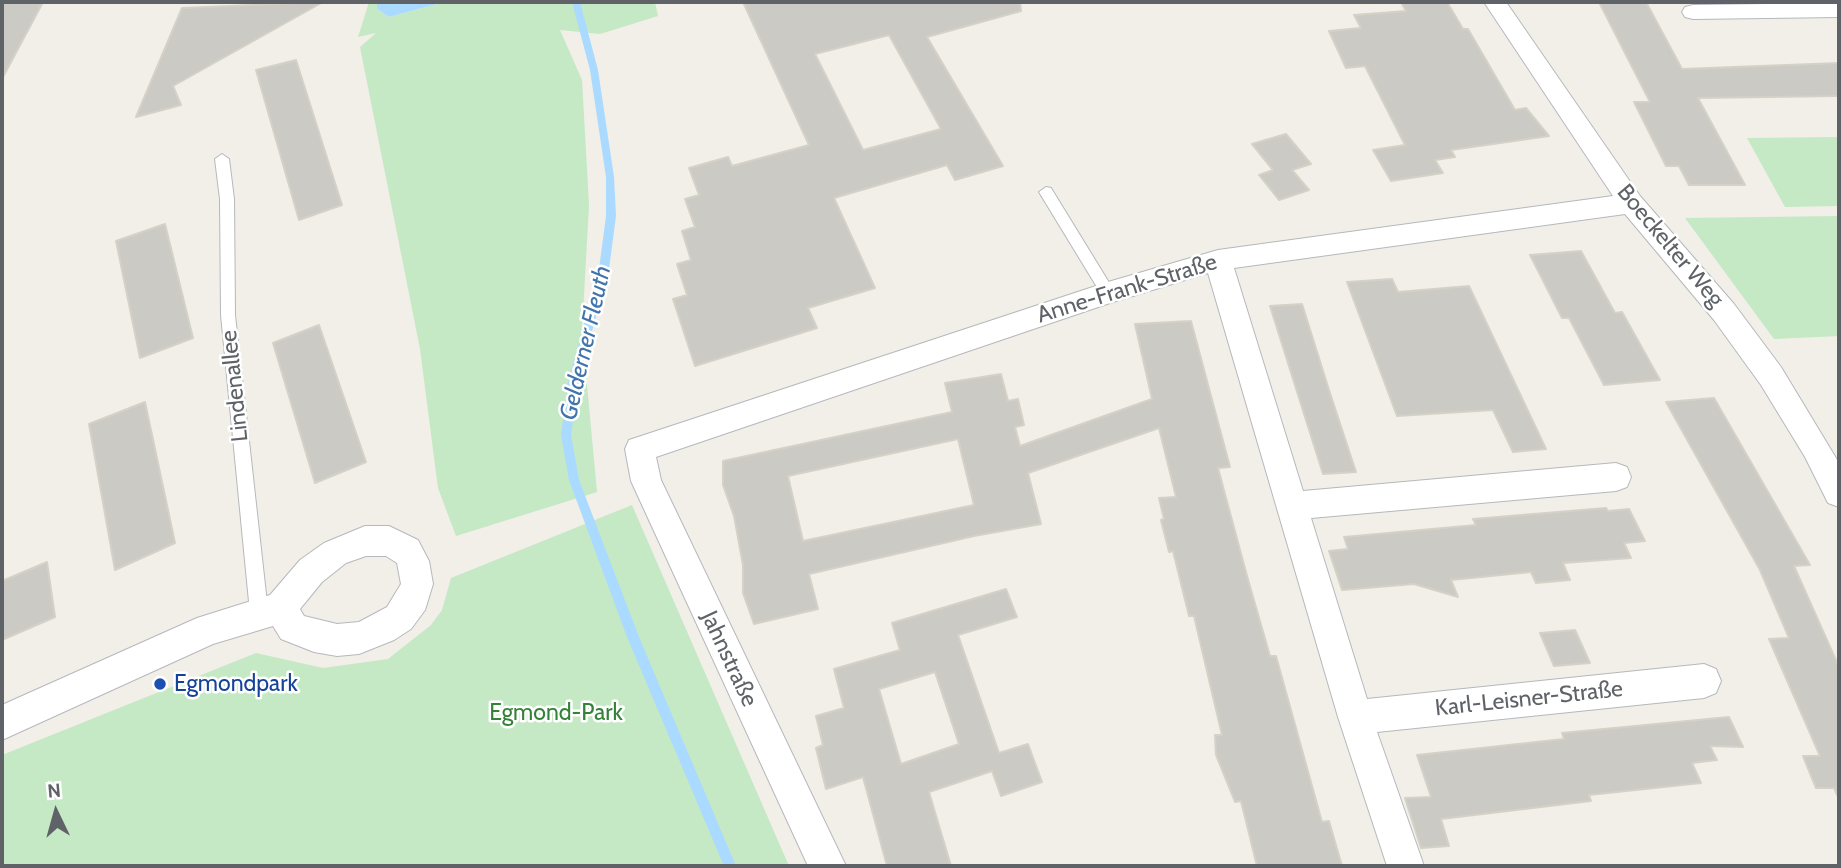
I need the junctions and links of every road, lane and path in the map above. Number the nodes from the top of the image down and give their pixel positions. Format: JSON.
{"nodes":[{"id":1,"x":1494,"y":2,"type":"edge"},
{"id":2,"x":1839,"y":10,"type":"edge"},
{"id":3,"x":1693,"y":12,"type":"dead end"},
{"id":4,"x":222,"y":159,"type":"dead end"},
{"id":5,"x":1046,"y":192,"type":"dead end"},
{"id":6,"x":1631,"y":203,"type":"junction"},
{"id":7,"x":1218,"y":260,"type":"junction"},
{"id":8,"x":1108,"y":293,"type":"junction"},
{"id":9,"x":640,"y":449,"type":"joint"},
{"id":10,"x":1616,"y":477,"type":"dead end"},
{"id":11,"x":1839,"y":493,"type":"edge"},
{"id":12,"x":1291,"y":506,"type":"junction"},
{"id":13,"x":269,"y":610,"type":"joint"},
{"id":14,"x":1704,"y":681,"type":"dead end"},
{"id":15,"x":1355,"y":717,"type":"junction"},
{"id":16,"x":2,"y":723,"type":"edge"},
{"id":17,"x":827,"y":866,"type":"edge"},
{"id":18,"x":1405,"y":866,"type":"edge"}],
"edges":[{"from":1,"to":6,"type":"street","name":"Boeckelter Weg"},
{"from":2,"to":3,"type":"street"},
{"from":4,"to":13,"type":"lane","name":"Lindenallee"},
{"from":5,"to":8,"type":"lane"},
{"from":6,"to":7,"type":"street","name":"Anne-Frank-Straße"},
{"from":6,"to":11,"type":"street","name":"Boeckelter Weg"},
{"from":7,"to":8,"type":"street","name":"Anne-Frank-Straße"},
{"from":7,"to":12,"type":"street"},
{"from":8,"to":9,"type":"street","name":"Anne-Frank-Straße"},
{"from":9,"to":17,"type":"street","name":"Jahnstraße"},
{"from":10,"to":12,"type":"street"},
{"from":12,"to":15,"type":"street"},
{"from":13,"to":16,"type":"street","name":"Lindenallee"},
{"from":14,"to":15,"type":"street","name":"Karl-Leisner-Straße"},
{"from":15,"to":18,"type":"street"}]}
